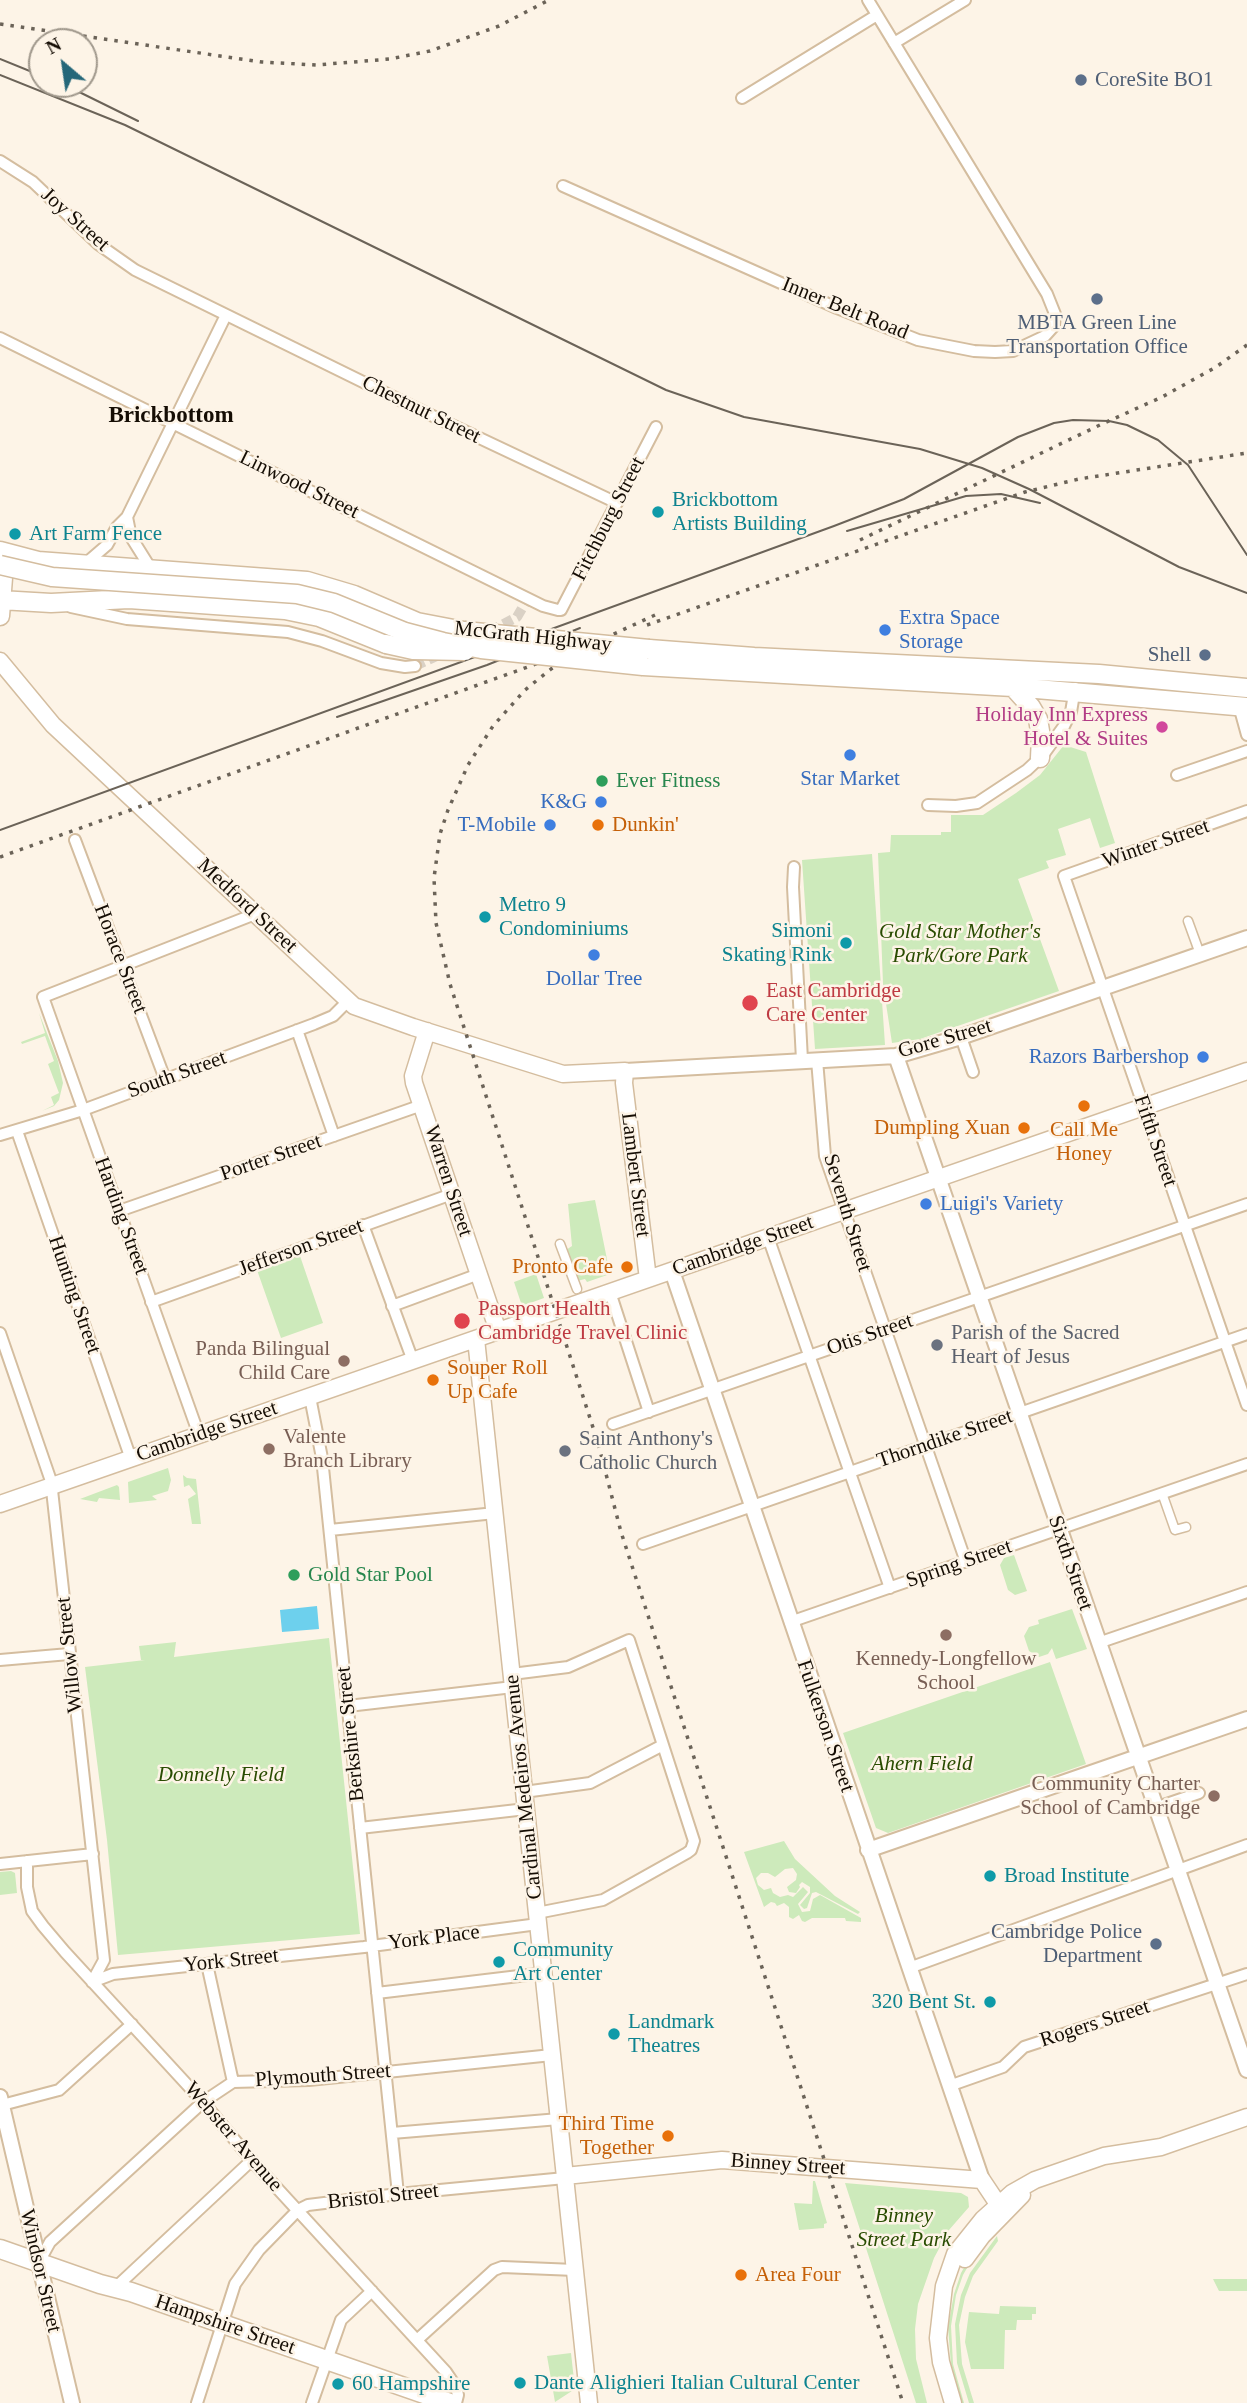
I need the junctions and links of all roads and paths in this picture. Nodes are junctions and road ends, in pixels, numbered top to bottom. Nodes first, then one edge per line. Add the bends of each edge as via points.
1 (868, 0) edge
2 (965, 0) edge
3 (877, 15) junction
4 (894, 43) junction
5 (742, 98) dead end
6 (0, 161) edge
7 (563, 186) dead end
8 (226, 315) junction
9 (0, 338) edge
10 (173, 424) junction
11 (656, 428) dead end
12 (617, 503) junction
13 (127, 517) junction
14 (0, 552) edge
15 (85, 564) junction
16 (0, 565) edge
17 (151, 569) junction
18 (51, 603) junction
19 (0, 605) edge
20 (561, 611) joint
21 (507, 652) junction
22 (646, 657) junction
23 (0, 661) edge
24 (415, 666) tunnel mouth
25 (1076, 673) junction
26 (1013, 687) junction
27 (1247, 688) edge
28 (1074, 692) junction
29 (1243, 707) edge
30 (1247, 735) edge
31 (1247, 751) edge
32 (1040, 758) junction
33 (1178, 775) dead end
34 (929, 805) dead end
35 (1247, 811) edge
36 (75, 840) dead end
37 (794, 867) dead end
38 (1064, 876) joint
39 (255, 914) junction
40 (1188, 921) dead end
41 (1247, 938) edge
42 (1200, 954) junction
43 (122, 965) junction
44 (1102, 988) junction
45 (348, 1001) junction
46 (298, 1030) junction
47 (427, 1031) junction
48 (961, 1037) junction
49 (896, 1056) junction
50 (809, 1060) junction
51 (546, 1069) joint
52 (625, 1071) junction
53 (1247, 1071) edge
54 (973, 1072) dead end
55 (165, 1079) junction
56 (422, 1105) junction
57 (1143, 1107) junction
58 (83, 1110) junction
59 (17, 1131) junction
60 (0, 1135) edge
61 (334, 1136) junction
62 (937, 1179) junction
63 (452, 1194) junction
64 (1247, 1204) edge
65 (119, 1211) junction
66 (843, 1211) junction
67 (363, 1225) junction
68 (1184, 1226) junction
69 (768, 1237) junction
70 (560, 1244) dead end
71 (672, 1271) junction
72 (479, 1275) junction
73 (648, 1279) junction
74 (577, 1289) dead end
75 (610, 1292) junction
76 (978, 1298) junction
77 (151, 1302) junction
78 (392, 1306) junction
79 (885, 1330) junction
80 (498, 1331) junction
81 (0, 1333) edge
82 (1247, 1334) edge
83 (476, 1339) junction
84 (1225, 1342) junction
85 (810, 1356) junction
86 (413, 1361) junction
87 (713, 1389) junction
88 (310, 1397) junction
89 (1247, 1405) edge
90 (649, 1412) junction
91 (1018, 1413) junction
92 (612, 1424) dead end
93 (199, 1435) junction
94 (925, 1446) junction
95 (131, 1459) junction
96 (1247, 1464) edge
97 (850, 1473) junction
98 (52, 1486) junction
99 (1162, 1493) junction
100 (0, 1504) edge
101 (752, 1505) junction
102 (495, 1513) junction
103 (1186, 1527) dead end
104 (1059, 1529) junction
105 (330, 1530) junction
106 (643, 1544) dead end
107 (966, 1562) junction
108 (890, 1588) junction
109 (1247, 1592) edge
110 (790, 1622) junction
111 (1098, 1643) junction
112 (69, 1654) junction
113 (0, 1660) edge
114 (513, 1681) junction
115 (348, 1706) junction
116 (1247, 1719) edge
117 (663, 1745) junction
118 (1137, 1757) junction
119 (524, 1792) junction
120 (1199, 1793) dead end
121 (1155, 1808) junction
122 (526, 1810) junction
123 (360, 1828) junction
124 (1247, 1845) edge
125 (868, 1850) junction
126 (93, 1854) junction
127 (27, 1861) junction
128 (0, 1864) edge
129 (1177, 1870) junction
130 (538, 1918) junction
131 (372, 1945) junction
132 (208, 1964) junction
133 (909, 1968) junction
134 (544, 1973) junction
135 (1247, 1974) edge
136 (92, 1982) junction
137 (1217, 1984) junction
138 (377, 1993) junction
139 (132, 2024) junction
140 (552, 2055) junction
141 (1247, 2070) edge
142 (386, 2072) junction
143 (233, 2082) junction
144 (949, 2086) junction
145 (1, 2101) edge
146 (203, 2102) junction
147 (1247, 2117) edge
148 (559, 2119) junction
149 (392, 2133) junction
150 (252, 2160) junction
151 (565, 2177) junction
152 (982, 2180) junction
153 (1035, 2180) junction
154 (398, 2193) junction
155 (998, 2204) junction
156 (298, 2210) junction
157 (0, 2249) edge
158 (38, 2262) junction
159 (575, 2270) junction
160 (115, 2288) junction
161 (372, 2291) junction
162 (943, 2299) junction
163 (221, 2324) junction
164 (417, 2340) junction
165 (326, 2360) junction
166 (72, 2403) edge
167 (197, 2403) edge
168 (312, 2403) edge
169 (450, 2403) edge
170 (456, 2403) edge
171 (589, 2403) edge
172 (953, 2403) edge

1 - 3 street, Inner Belt Road
2 - 4 street
3 - 4 street, Inner Belt Road
3 - 5 street
4 - 7 street, Inner Belt Road via 1047,294 1055,314 1054,326 1028,346 985,352 906,336
6 - 8 street, Joy Street via 33,182 111,254
8 - 10 street
8 - 12 street, Chestnut Street
9 - 10 street, Linwood Street
10 - 13 street
10 - 20 street, Linwood Street
11 - 12 street, Fitchburg Street
12 - 20 street, Fitchburg Street
13 - 15 street via 107,545
13 - 17 street via 133,541
14 - 15 main road, McGrath Highway
14 - 19 main road via 4,565
15 - 17 main road, McGrath Highway
16 - 21 main road, McGrath Highway, bridge via 52,577 297,594 334,603 423,638
17 - 22 main road, McGrath Highway, bridge via 307,581 417,622
18 - 19 main road, McGrath Highway
18 - 21 main road, McGrath Highway, bridge via 129,599 285,610 413,650
18 - 24 street via 127,620 288,632 381,663
21 - 22 main road, McGrath Highway, bridge
22 - 25 main road, McGrath Highway via 735,656
22 - 26 main road, McGrath Highway
23 - 39 main road, Medford Street via 52,725
25 - 27 main road, McGrath Highway
25 - 28 street
26 - 28 main road, McGrath Highway
26 - 32 main road via 1038,719
28 - 29 main road, McGrath Highway
28 - 32 street via 1068,720
29 - 30 street
31 - 33 street
32 - 34 street via 977,803
35 - 38 street, Winter Street
36 - 43 street, Horace Street
37 - 50 street, Seventh Street
38 - 44 street, Fifth Street
39 - 43 street
39 - 45 main road, Medford Street
40 - 42 street
41 - 42 street, Gore Street
42 - 44 street, Gore Street
43 - 55 street, Horace Street
43 - 58 street, Harding Street via 43,997
44 - 48 street, Gore Street
44 - 57 street, Fifth Street
45 - 46 street, South Street via 333,1016
45 - 47 main road, Medford Street
46 - 55 street, South Street
46 - 61 street
47 - 51 main road, Medford Street
47 - 56 main road, Warren Street via 413,1076
48 - 49 street, Gore Street
48 - 54 street
49 - 50 street, Gore Street
49 - 62 street, Sixth Street
50 - 52 street, Gore Street
50 - 66 street, Seventh Street via 825,1156
51 - 52 main road, Gore Street via 563,1074
52 - 73 main road, Lambert Street
53 - 57 main road, Cambridge Street
55 - 58 street, South Street
56 - 61 street, Porter Street
56 - 63 main road, Warren Street
57 - 62 main road, Cambridge Street
57 - 68 street, Fifth Street
58 - 59 street, South Street
58 - 65 street, Harding Street
59 - 60 street, South Street
59 - 95 street, Hunting Street
61 - 65 street, Porter Street
62 - 66 main road, Cambridge Street
62 - 76 street, Sixth Street
63 - 67 street, Jefferson Street
63 - 72 main road, Warren Street
64 - 68 street, Otis Street
65 - 77 street, Harding Street
66 - 69 main road, Cambridge Street
66 - 79 street, Seventh Street
67 - 77 street, Jefferson Street
67 - 78 street
68 - 76 street, Otis Street
68 - 84 street, Fifth Street
69 - 71 main road, Cambridge Street
69 - 85 street
70 - 74 street
71 - 73 main road, Cambridge Street
71 - 87 street, Fulkerson Street
72 - 78 street
72 - 80 main road, Warren Street
73 - 75 main road, Cambridge Street
75 - 80 main road, Cambridge Street
75 - 90 street
76 - 79 street, Otis Street
76 - 91 street, Sixth Street
77 - 93 street, Harding Street
78 - 86 street
79 - 85 street, Otis Street
79 - 94 street, Seventh Street
80 - 83 main road, Cambridge Street
81 - 98 street, Willow Street
82 - 84 street, Thorndike Street
83 - 86 main road, Cambridge Street
83 - 102 main road, Cardinal Medeiros Avenue
84 - 89 street, Fifth Street
84 - 91 street, Thorndike Street
85 - 87 street, Otis Street
85 - 97 street
86 - 88 main road, Cambridge Street
87 - 90 street, Otis Street
87 - 101 street, Fulkerson Street
88 - 93 main road, Cambridge Street
88 - 105 street, Berkshire Street
90 - 92 street, Otis Street
91 - 94 street, Thorndike Street
91 - 104 street, Sixth Street
93 - 95 main road, Cambridge Street
94 - 97 street, Thorndike Street
94 - 107 street, Seventh Street
95 - 98 main road, Cambridge Street
96 - 99 street, Spring Street
97 - 101 street, Thorndike Street
97 - 108 street
98 - 100 main road, Cambridge Street
98 - 112 street, Willow Street
99 - 103 street via 1175,1530
99 - 104 street, Spring Street
101 - 106 street, Thorndike Street
101 - 110 street, Fulkerson Street
102 - 105 street
102 - 114 main road, Cardinal Medeiros Avenue
104 - 107 street, Spring Street
104 - 111 street, Sixth Street
105 - 115 street, Berkshire Street
107 - 108 street, Spring Street
108 - 110 street, Spring Street
109 - 111 street
110 - 125 street, Fulkerson Street
111 - 118 street, Sixth Street
112 - 113 street
112 - 126 street, Willow Street
114 - 115 street
114 - 117 street via 568,1667 629,1640
114 - 119 main road, Cardinal Medeiros Avenue
115 - 123 street, Berkshire Street
116 - 118 street
117 - 119 street via 590,1783
117 - 130 street, York Place via 693,1833 691,1850 603,1900
118 - 121 street, Sixth Street
118 - 125 street
119 - 122 main road, Cardinal Medeiros Avenue
120 - 121 street
121 - 129 street, Sixth Street
122 - 123 street
122 - 130 main road, Cardinal Medeiros Avenue
123 - 131 street, Berkshire Street
124 - 129 street
125 - 133 street, Fulkerson Street
126 - 127 street
126 - 136 street, Willow Street via 104,1960
127 - 128 street
127 - 136 street, Webster Avenue via 32,1911
129 - 133 street
129 - 137 street, Sixth Street
130 - 131 street, York Place
130 - 134 main road, Cardinal Medeiros Avenue
131 - 132 street, York Street
131 - 138 street, Berkshire Street
132 - 136 street, York Street via 113,1973
132 - 143 street
133 - 144 street, Fulkerson Street
134 - 138 street
134 - 140 main road, Cardinal Medeiros Avenue
135 - 137 street, Rogers Street
136 - 139 street, Webster Avenue
137 - 141 street, Sixth Street
137 - 144 street, Rogers Street via 1024,2047 1003,2067
138 - 142 street, Berkshire Street
139 - 145 street via 59,2090
139 - 146 street, Webster Avenue
140 - 142 street, Plymouth Street
140 - 148 main road, Cardinal Medeiros Avenue
142 - 143 street, Plymouth Street
142 - 149 street, Berkshire Street
143 - 146 street, Plymouth Street
144 - 152 street, Fulkerson Street
145 - 158 street, Windsor Street
146 - 150 street, Webster Avenue
146 - 158 street, Plymouth Street via 50,2242
147 - 153 main road via 1161,2147 1095,2158
148 - 149 street
148 - 151 main road, Cardinal Medeiros Avenue
149 - 154 street, Berkshire Street
150 - 156 street, Webster Avenue
150 - 160 street
151 - 152 main road, Binney Street via 722,2160
151 - 154 street, Bristol Street
151 - 159 main road, Cardinal Medeiros Avenue
152 - 155 main road
153 - 155 main road
153 - 162 main road via 972,2248
154 - 156 street, Bristol Street
155 - 162 main road via 955,2254
156 - 161 street, Webster Avenue
156 - 163 street, Bristol Street via 259,2250 235,2284
157 - 158 main road, Hampshire Street
158 - 160 main road, Hampshire Street
158 - 166 street, Windsor Street
159 - 164 street via 494,2270
159 - 171 main road, Cardinal Medeiros Avenue
160 - 163 main road, Hampshire Street
161 - 164 street, Webster Avenue
161 - 165 street via 341,2320
162 - 172 main road via 938,2338
163 - 165 main road, Hampshire Street
163 - 167 street, Bristol Street
164 - 170 street, Webster Avenue via 456,2387
165 - 168 street
165 - 169 main road, Hampshire Street

